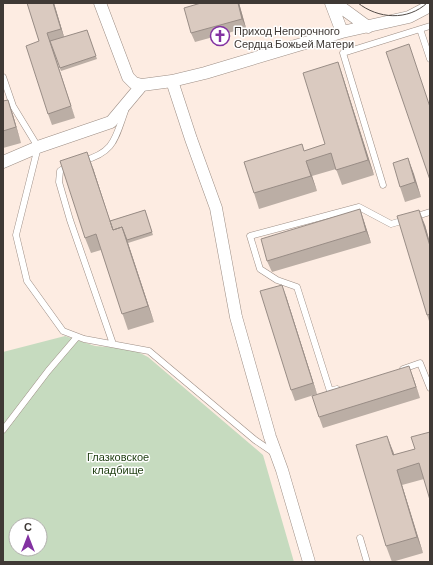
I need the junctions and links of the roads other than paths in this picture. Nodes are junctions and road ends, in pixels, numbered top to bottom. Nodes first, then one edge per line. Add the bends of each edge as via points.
1 (100, 3) edge
2 (331, 3) edge
3 (335, 3) edge
4 (430, 6) edge
5 (430, 26) edge
6 (368, 27) junction
7 (420, 29) junction
8 (342, 32) junction
9 (430, 59) edge
10 (3, 77) edge
11 (172, 81) junction
12 (142, 85) junction
13 (127, 105) junction
14 (38, 147) junction
15 (3, 162) edge
16 (383, 185) dead end
17 (430, 212) edge
18 (77, 337) junction
19 (113, 344) junction
20 (398, 370) edge
21 (345, 387) edge
22 (430, 388) edge
23 (3, 430) edge
24 (276, 455) junction
25 (360, 538) dead end
26 (309, 562) edge
27 (367, 562) edge

1 - 12 street via 128,77 134,83
2 - 8 street
3 - 6 street
4 - 6 street via 408,17
5 - 7 lane
6 - 8 street
7 - 9 lane
7 - 16 lane via 343,53
8 - 11 street
10 - 14 lane via 11,106
11 - 12 street
11 - 24 street via 216,208 236,317
12 - 13 street
13 - 14 street via 111,122
13 - 19 lane via 116,138 106,151 98,157 66,165 59,175 70,220
14 - 15 street
14 - 18 lane via 16,235 27,281 63,331
17 - 21 lane via 391,224 359,206 250,236 260,269 277,280 297,287 330,391
18 - 19 lane
18 - 23 lane via 48,370
19 - 24 lane via 149,351
20 - 22 lane via 420,363
24 - 26 street
25 - 27 lane

